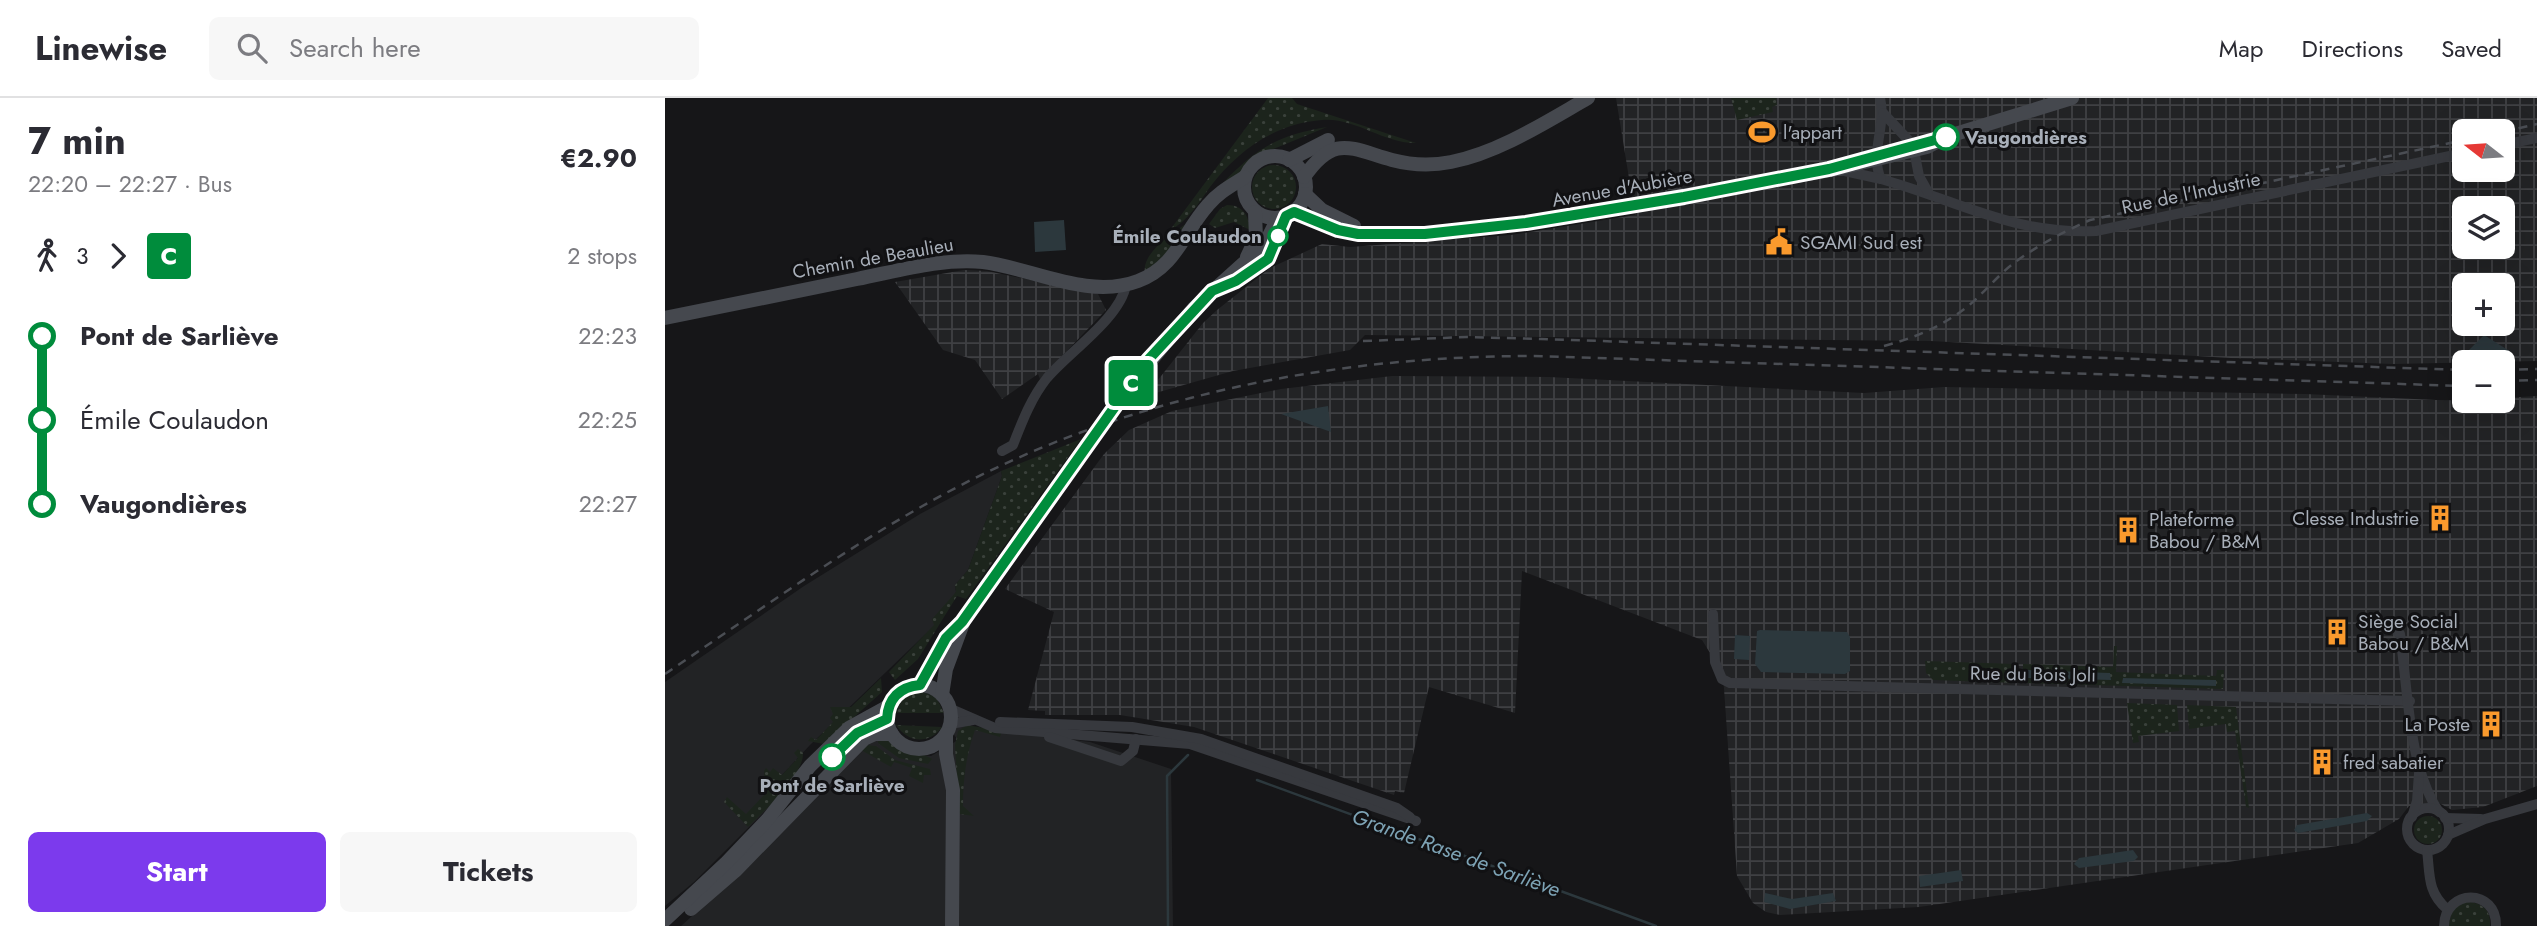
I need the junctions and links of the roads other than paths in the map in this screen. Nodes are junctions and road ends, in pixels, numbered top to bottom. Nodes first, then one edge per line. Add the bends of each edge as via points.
1 (1588, 98) edge
2 (1880, 98) edge
3 (2072, 98) edge
4 (1884, 113) junction
5 (2537, 138) edge
6 (2515, 143) edge
7 (1913, 148) junction
8 (2452, 156) edge
9 (1876, 157) junction
10 (1289, 160) junction
11 (1434, 163) junction
12 (1833, 169) junction
13 (1245, 177) junction
14 (1304, 177) junction
15 (1881, 179) junction
16 (1928, 192) junction
17 (1305, 194) junction
18 (1215, 197) junction
19 (1246, 199) junction
20 (1255, 212) junction
21 (1294, 212) junction
22 (1278, 218) junction
23 (1379, 234) junction
24 (1243, 264) junction
25 (1126, 285) junction
26 (665, 318) edge
27 (1002, 451) dead end
28 (1713, 614) dead end
29 (962, 622) junction
30 (2391, 626) dead end
31 (920, 685) junction
32 (946, 701) junction
33 (2410, 701) junction
34 (889, 706) junction
35 (979, 721) junction
36 (948, 729) junction
37 (892, 734) junction
38 (1042, 734) junction
39 (1140, 739) junction
40 (923, 748) junction
41 (2419, 769) junction
42 (2537, 804) edge
43 (2442, 815) junction
44 (2412, 817) junction
45 (2485, 819) junction
46 (2448, 835) junction
47 (2427, 850) junction
48 (2447, 909) junction
49 (665, 920) edge
50 (671, 926) edge
51 (950, 926) edge
52 (2444, 926) edge
53 (2496, 926) edge

1 - 11 main road via 1486,150
2 - 4 street
3 - 7 main road, Avenue d'Aubière
4 - 7 street
4 - 9 street
5 - 6 street
7 - 9 main road, Avenue d'Aubière
7 - 16 street
8 - 16 street, Rue de l'Industrie via 2096,230 2022,226 1980,215
9 - 12 main road, Avenue d'Aubière
9 - 15 street
10 - 11 main road via 1328,140 1347,137
10 - 13 main road via 1259,160
10 - 14 main road
11 - 14 main road via 1408,163 1343,146 1319,157
12 - 15 street, Rue de l'Industrie
12 - 23 main road, Avenue d'Aubière via 1526,223
13 - 18 main road, Chemin de Beaulieu
13 - 19 main road
14 - 17 main road
15 - 16 street, Rue de l'Industrie
17 - 21 main road
17 - 23 main road, Avenue d'Aubière via 1314,205 1342,221
18 - 19 main road
18 - 25 main road, Chemin de Beaulieu via 1165,266
19 - 20 main road
20 - 22 main road
20 - 24 main road via 1256,238
21 - 22 main road
21 - 23 main road, Avenue d'Aubière via 1338,230
22 - 24 main road via 1265,244
24 - 29 main road, bridge via 1183,319 1114,406
25 - 26 main road, Chemin de Beaulieu via 1092,286 963,261
25 - 27 street via 1120,303 1045,380 1013,445
28 - 33 street, Rue du Bois Joli via 1715,662 1722,679 1730,683
29 - 31 main road via 946,638
29 - 32 main road via 946,669
30 - 33 street via 2400,634
31 - 32 main road
31 - 34 main road via 900,691
32 - 35 street
32 - 36 main road
33 - 41 street
34 - 37 main road
34 - 49 main road via 849,727 735,853
35 - 36 street
35 - 38 street via 995,728
35 - 39 street via 1132,727 1201,738 1397,808 1416,821 1215,751
36 - 40 main road
36 - 51 main road via 946,754 953,790
37 - 40 main road via 906,746
37 - 50 main road via 864,739 735,871
38 - 39 street
38 - 39 street via 1121,761
40 - 51 main road via 945,770 950,791
41 - 43 street via 2430,799
41 - 44 street
42 - 45 street
43 - 44 street via 2421,810
43 - 45 street
43 - 46 street
44 - 47 street via 2409,837
45 - 46 street
46 - 47 street via 2440,846
47 - 48 street via 2429,883
48 - 52 street
48 - 53 street via 2460,898 2476,897 2491,906

